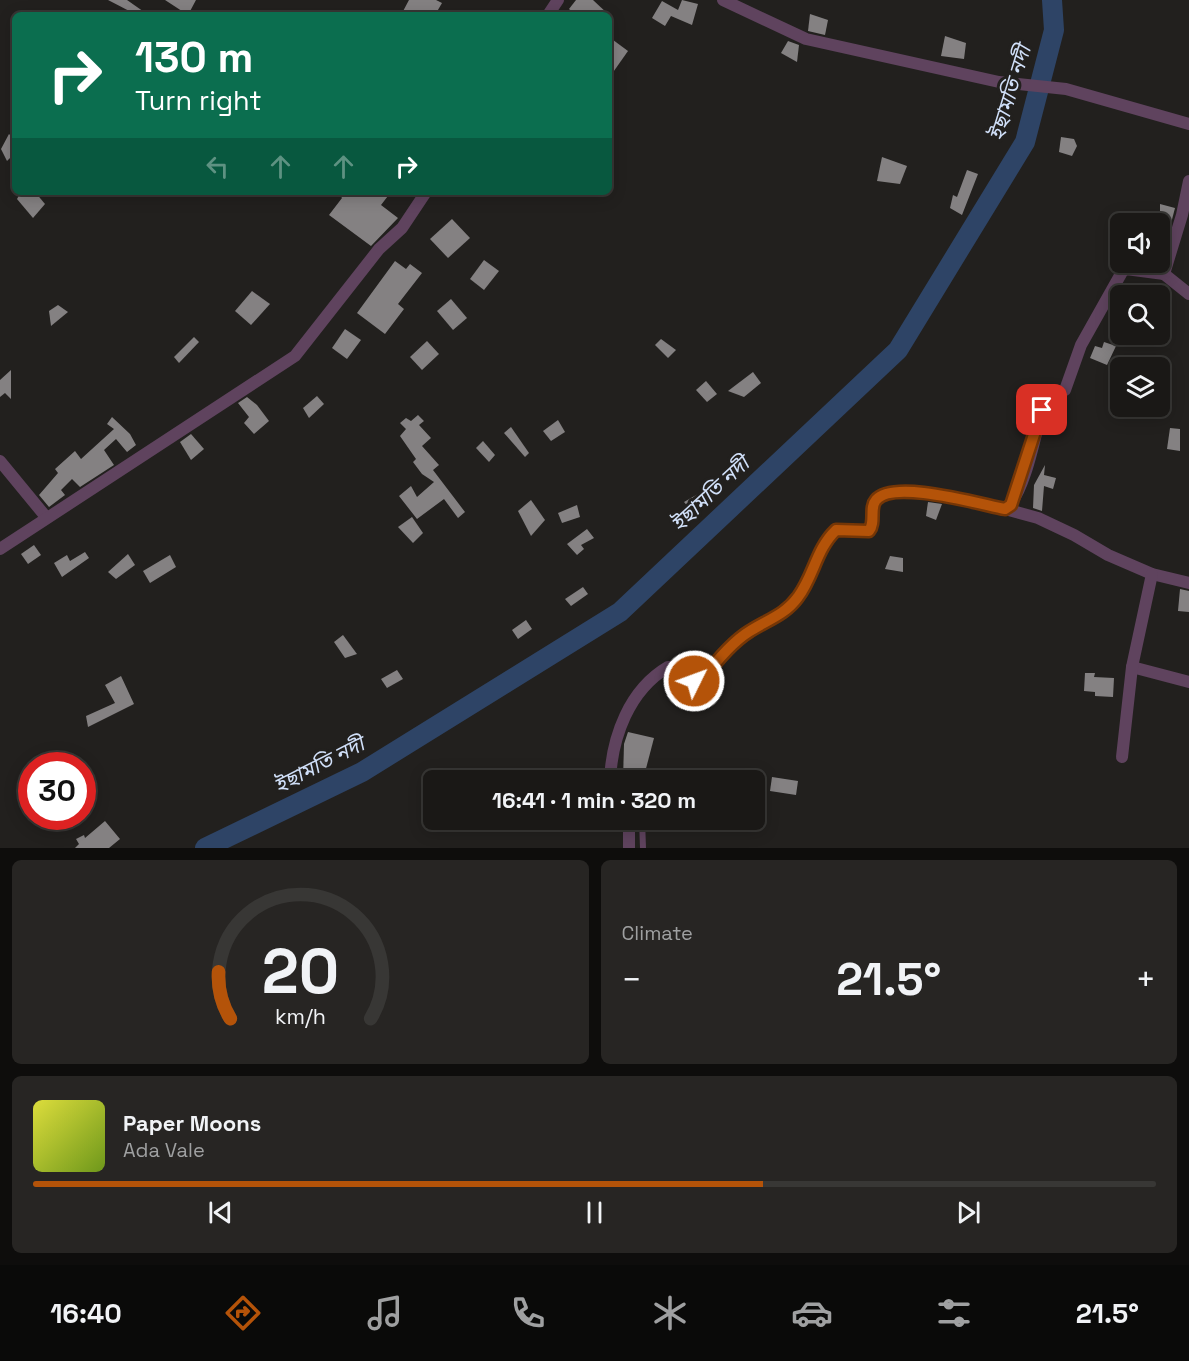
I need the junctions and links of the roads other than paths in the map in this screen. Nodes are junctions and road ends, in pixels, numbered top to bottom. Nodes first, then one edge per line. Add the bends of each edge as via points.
1 (723, 0) edge
2 (1189, 124) edge
3 (1189, 181) edge
4 (424, 195) edge
5 (1164, 274) junction
6 (1189, 294) edge
7 (0, 461) edge
8 (1005, 509) junction
9 (46, 517) junction
10 (0, 549) edge
11 (1152, 574) junction
12 (1189, 583) edge
13 (1132, 667) junction
14 (1189, 682) edge
15 (1122, 757) dead end
16 (611, 770) edge
17 (629, 830) edge
18 (642, 830) edge
19 (629, 848) edge
20 (643, 848) edge

1 - 2 street via 806,39 999,82 1066,89
3 - 5 street
4 - 9 street via 402,228 380,249 295,356
5 - 6 street
5 - 8 street via 1126,269 1122,272 1081,345 1065,390 1048,399 1042,410 1019,488
7 - 9 street
8 - 11 street via 1038,518
8 - 16 street via 921,492 888,492 877,498 869,531 836,530 824,541 798,598 777,618 748,632 702,680 694,681 668,667 636,694 612,749
9 - 10 street
11 - 12 street
11 - 13 street
13 - 14 street
13 - 15 street
17 - 19 street
18 - 20 lane

